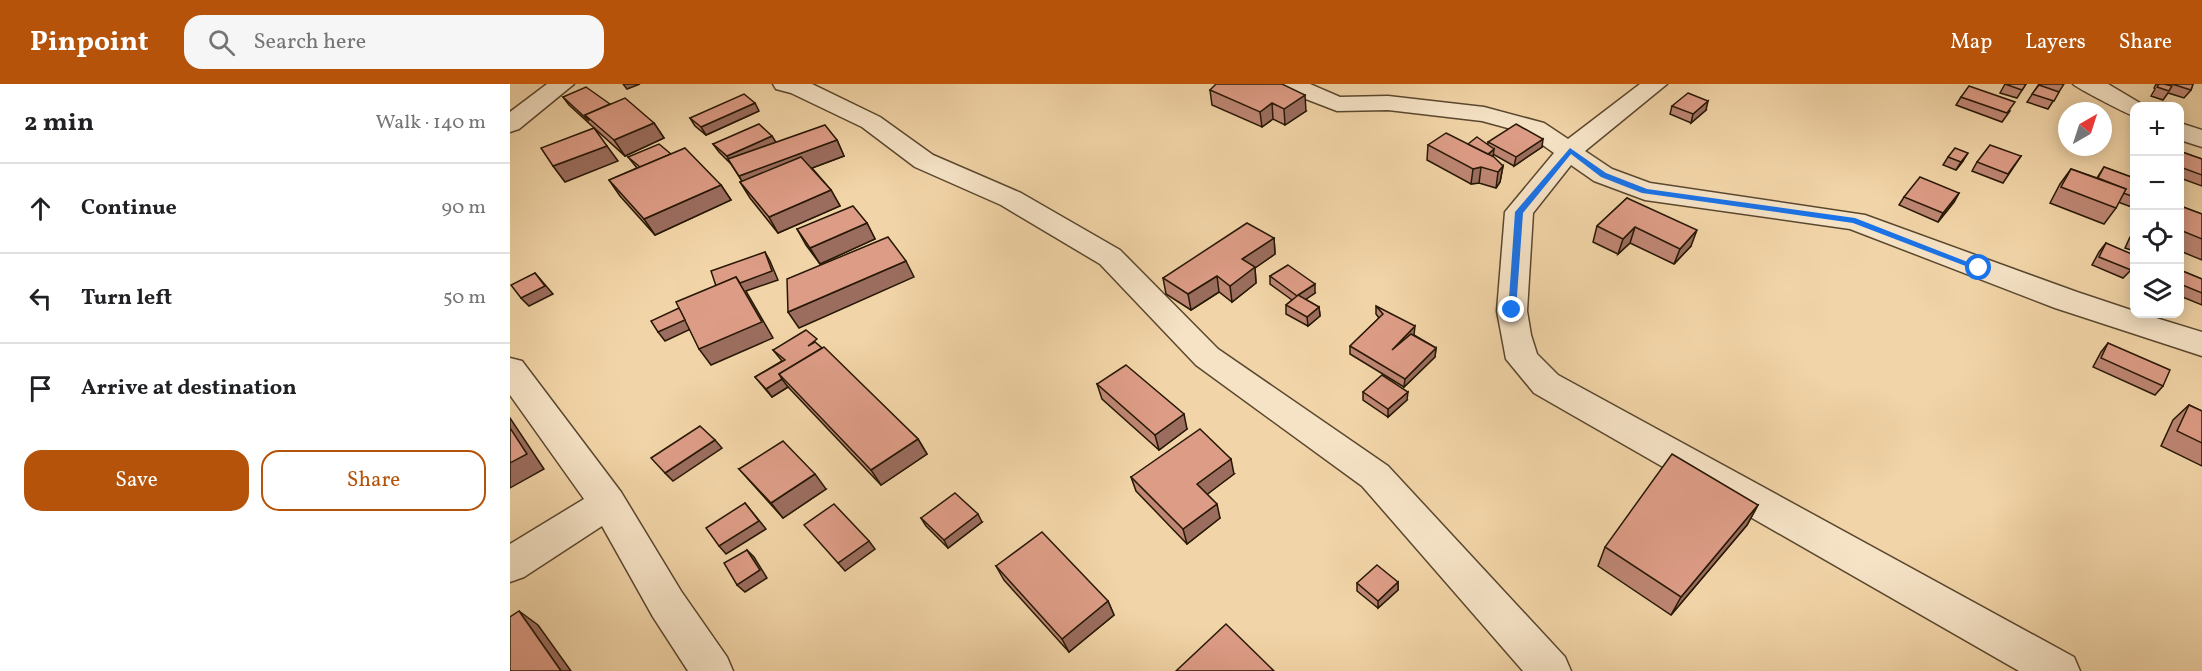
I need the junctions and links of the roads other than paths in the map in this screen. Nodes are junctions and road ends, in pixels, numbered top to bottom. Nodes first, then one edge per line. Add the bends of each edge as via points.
1 (562, 84) edge
2 (785, 84) edge
3 (1290, 84) edge
4 (1655, 84) edge
5 (2085, 84) edge
6 (2130, 107) edge
7 (510, 124) edge
8 (2184, 132) edge
9 (2202, 139) edge
10 (1570, 150) junction
11 (2202, 344) edge
12 (510, 370) edge
13 (608, 502) junction
14 (510, 565) edge
15 (712, 671) edge
16 (1550, 671) edge
17 (2059, 671) edge

1 - 7 street
2 - 16 street via 871,122 924,161 1011,200 1110,257 1207,357 1375,476
3 - 10 street via 1337,104 1388,102 1484,114 1535,128
4 - 10 street
5 - 6 street via 2108,92
8 - 9 street
10 - 11 street via 1604,175 1645,191 1855,220 2055,296
10 - 17 street via 1519,212 1512,310 1522,359 1546,384 1583,406
12 - 13 street
13 - 14 street
13 - 15 street via 667,604

